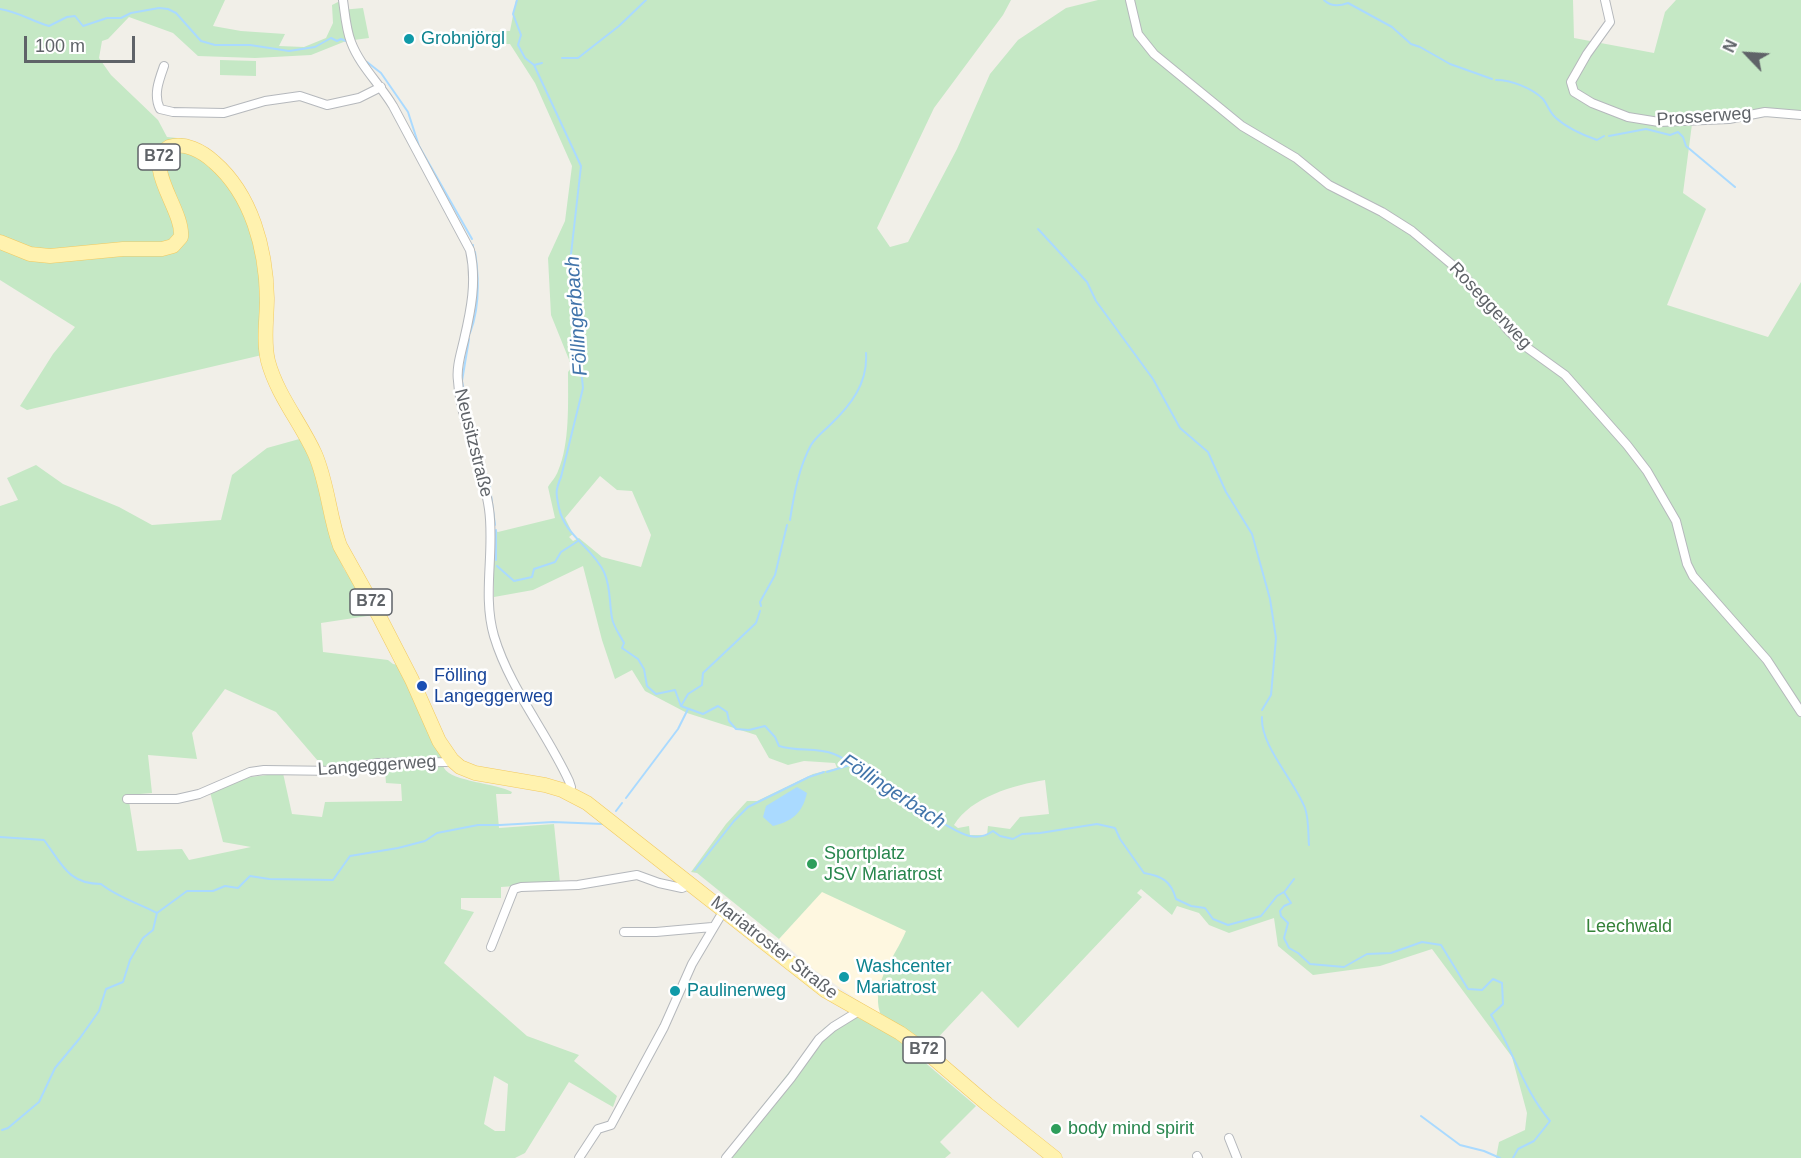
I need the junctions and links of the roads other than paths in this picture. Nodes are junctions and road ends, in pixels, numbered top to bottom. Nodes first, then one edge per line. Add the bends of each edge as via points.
1 (343, 0) edge
2 (1130, 0) edge
3 (1605, 0) edge
4 (164, 66) dead end
5 (381, 87) junction
6 (1801, 115) edge
7 (0, 242) edge
8 (1801, 712) edge
9 (452, 760) junction
10 (568, 793) junction
11 (127, 799) dead end
12 (691, 884) junction
13 (724, 910) junction
14 (712, 927) junction
15 (624, 932) dead end
16 (491, 947) dead end
17 (858, 1011) junction
18 (1229, 1138) dead end
19 (579, 1158) edge
20 (726, 1158) edge
21 (1055, 1158) edge
22 (1237, 1158) edge

1 - 5 street, Neusitzstraße via 353,48
2 - 8 street, Roseggerweg via 1138,34 1154,54 1242,126 1296,158 1329,184 1412,231 1462,273 1522,344 1565,375 1647,471 1677,521 1693,576 1767,660
3 - 6 street, Prosserweg via 1610,22 1571,82 1574,92 1583,98 1628,117 1659,122 1729,119 1765,112
4 - 5 street via 156,101 160,109 173,111 224,113 300,96 327,105 359,98
5 - 10 street, Neusitzstraße via 470,250 472,298 457,379 486,487 492,549 488,602 491,622 514,686 569,781
7 - 9 main road, B72 via 20,251 50,256 173,246 182,232 159,168 161,153 172,146 185,146 200,151 221,168 256,224 267,294 268,361 276,382 315,454 340,546
9 - 10 main road, Mariatroster Straße / B72 via 475,773
9 - 11 street, Langeggerweg via 378,763 339,771 264,770 177,800
10 - 12 main road, Mariatroster Straße / B72 via 603,815
12 - 13 main road, Mariatroster Straße / B72
12 - 16 street via 682,888 637,875 578,885 514,889
13 - 14 street
13 - 17 main road, Mariatroster Straße / B72 via 826,991
14 - 15 street
14 - 19 street via 611,1125 598,1130
17 - 20 street, Mariatroster Straße via 819,1040
17 - 21 main road, Mariatroster Straße / B72 via 925,1051
18 - 22 street

